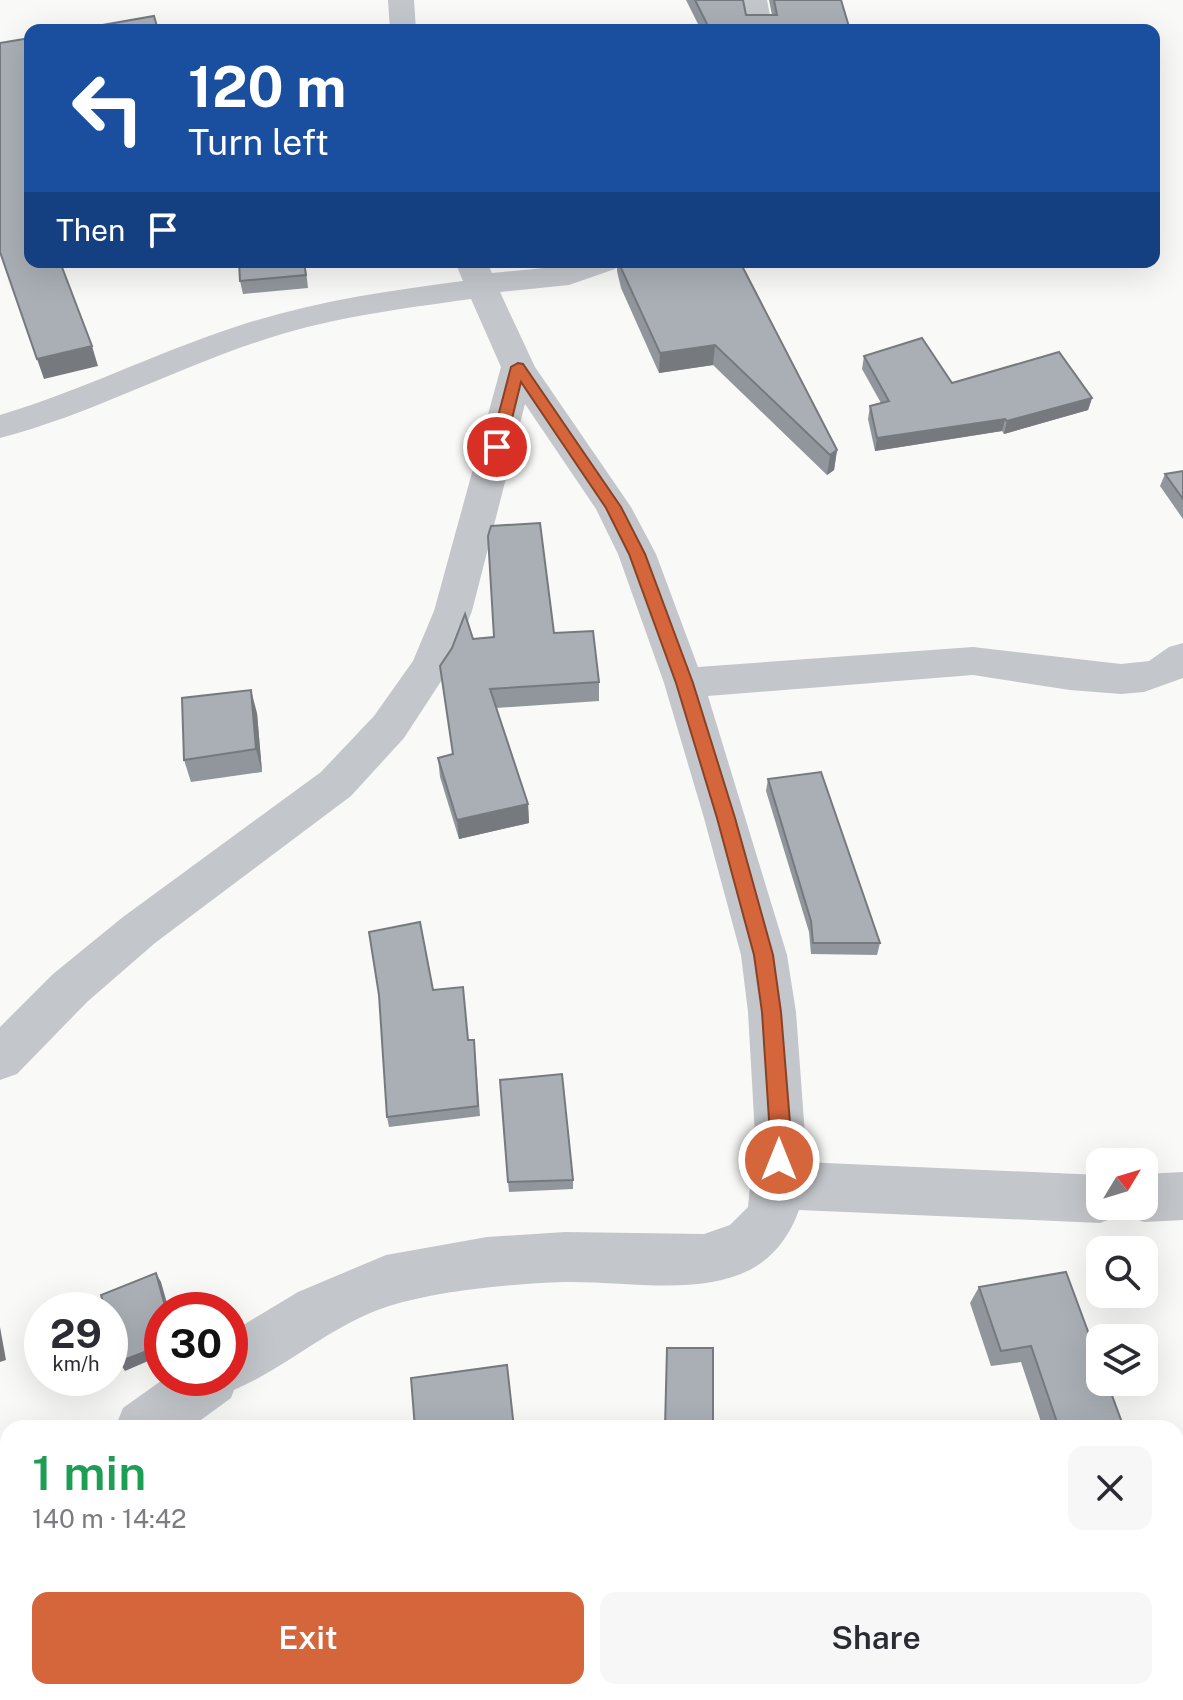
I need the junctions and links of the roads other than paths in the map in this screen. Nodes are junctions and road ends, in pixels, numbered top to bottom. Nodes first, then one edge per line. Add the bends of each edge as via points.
1 (401, 0) edge
2 (754, 0) edge
3 (403, 24) edge
4 (759, 24) edge
5 (588, 268) edge
6 (477, 278) edge
7 (518, 367) junction
8 (0, 427) edge
9 (1183, 657) edge
10 (684, 683) junction
11 (0, 1059) edge
12 (777, 1185) junction
13 (1183, 1196) edge
14 (1158, 1197) edge
15 (1086, 1198) edge
16 (248, 1353) edge
17 (187, 1396) edge
18 (154, 1420) edge

1 - 3 street
2 - 4 street
5 - 6 street via 569,275
6 - 7 street
6 - 8 street via 279,323
7 - 10 street via 613,507 637,554
7 - 11 street via 453,611 431,666 389,727 336,784 139,930 70,988
9 - 10 street via 1164,671 1109,680 973,661
10 - 12 street via 764,955 780,1135
12 - 15 street
12 - 16 street via 764,1228 727,1254 704,1259 487,1262 386,1281 317,1311
13 - 14 street
17 - 18 street

